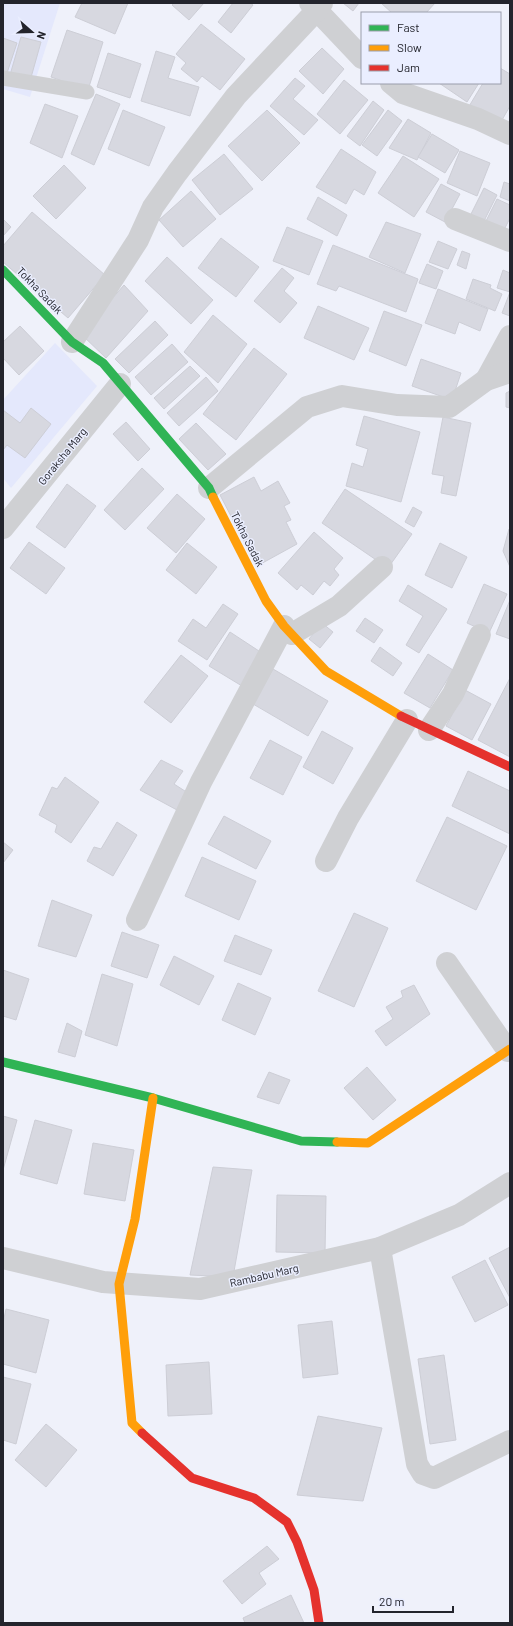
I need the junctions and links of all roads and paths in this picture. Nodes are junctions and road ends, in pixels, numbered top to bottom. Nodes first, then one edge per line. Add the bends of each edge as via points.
1 (316, 6) edge
2 (361, 57) edge
3 (3, 78) edge
4 (392, 84) edge
5 (87, 92) dead end
6 (510, 134) edge
7 (455, 219) dead end
8 (510, 241) edge
9 (3, 270) edge
10 (510, 336) edge
11 (72, 342) junction
12 (510, 372) edge
13 (486, 380) junction
14 (120, 384) junction
15 (208, 488) junction
16 (3, 528) edge
17 (382, 568) dead end
18 (288, 630) junction
19 (480, 635) dead end
20 (407, 720) junction
21 (429, 730) junction
22 (510, 767) edge
23 (326, 861) dead end
24 (137, 920) dead end
25 (447, 962) dead end
26 (509, 1050) edge
27 (3, 1062) edge
28 (153, 1098) junction
29 (510, 1183) edge
30 (380, 1248) junction
31 (3, 1258) edge
32 (119, 1284) junction
33 (510, 1441) edge
34 (319, 1623) edge

1 - 2 street
1 - 11 street via 236,96 153,207 138,240
3 - 5 lane
4 - 6 street via 402,93 478,119
7 - 8 street
9 - 11 street, Tokha Sadak
10 - 13 street
11 - 14 street, Tokha Sadak via 103,363
12 - 13 street
13 - 15 street via 449,407 397,405 342,396 306,407
14 - 15 street, Tokha Sadak
14 - 16 street, Goraksha Marg
15 - 18 street, Tokha Sadak via 266,601
17 - 18 street via 339,606
18 - 20 street, Tokha Sadak via 326,671
18 - 24 street via 201,782
19 - 21 street via 453,694
20 - 21 street, Tokha Sadak
20 - 23 street via 348,818
21 - 22 street, Tokha Sadak
25 - 26 street
26 - 28 street via 368,1143 301,1141
27 - 28 street
28 - 32 street via 135,1219
29 - 30 street, Rambabu Marg via 459,1215
30 - 32 street, Rambabu Marg via 200,1289
30 - 33 street via 417,1464 423,1474 434,1478
31 - 32 street, Rambabu Marg
32 - 34 street via 132,1423 192,1478 254,1498 287,1522 314,1590

